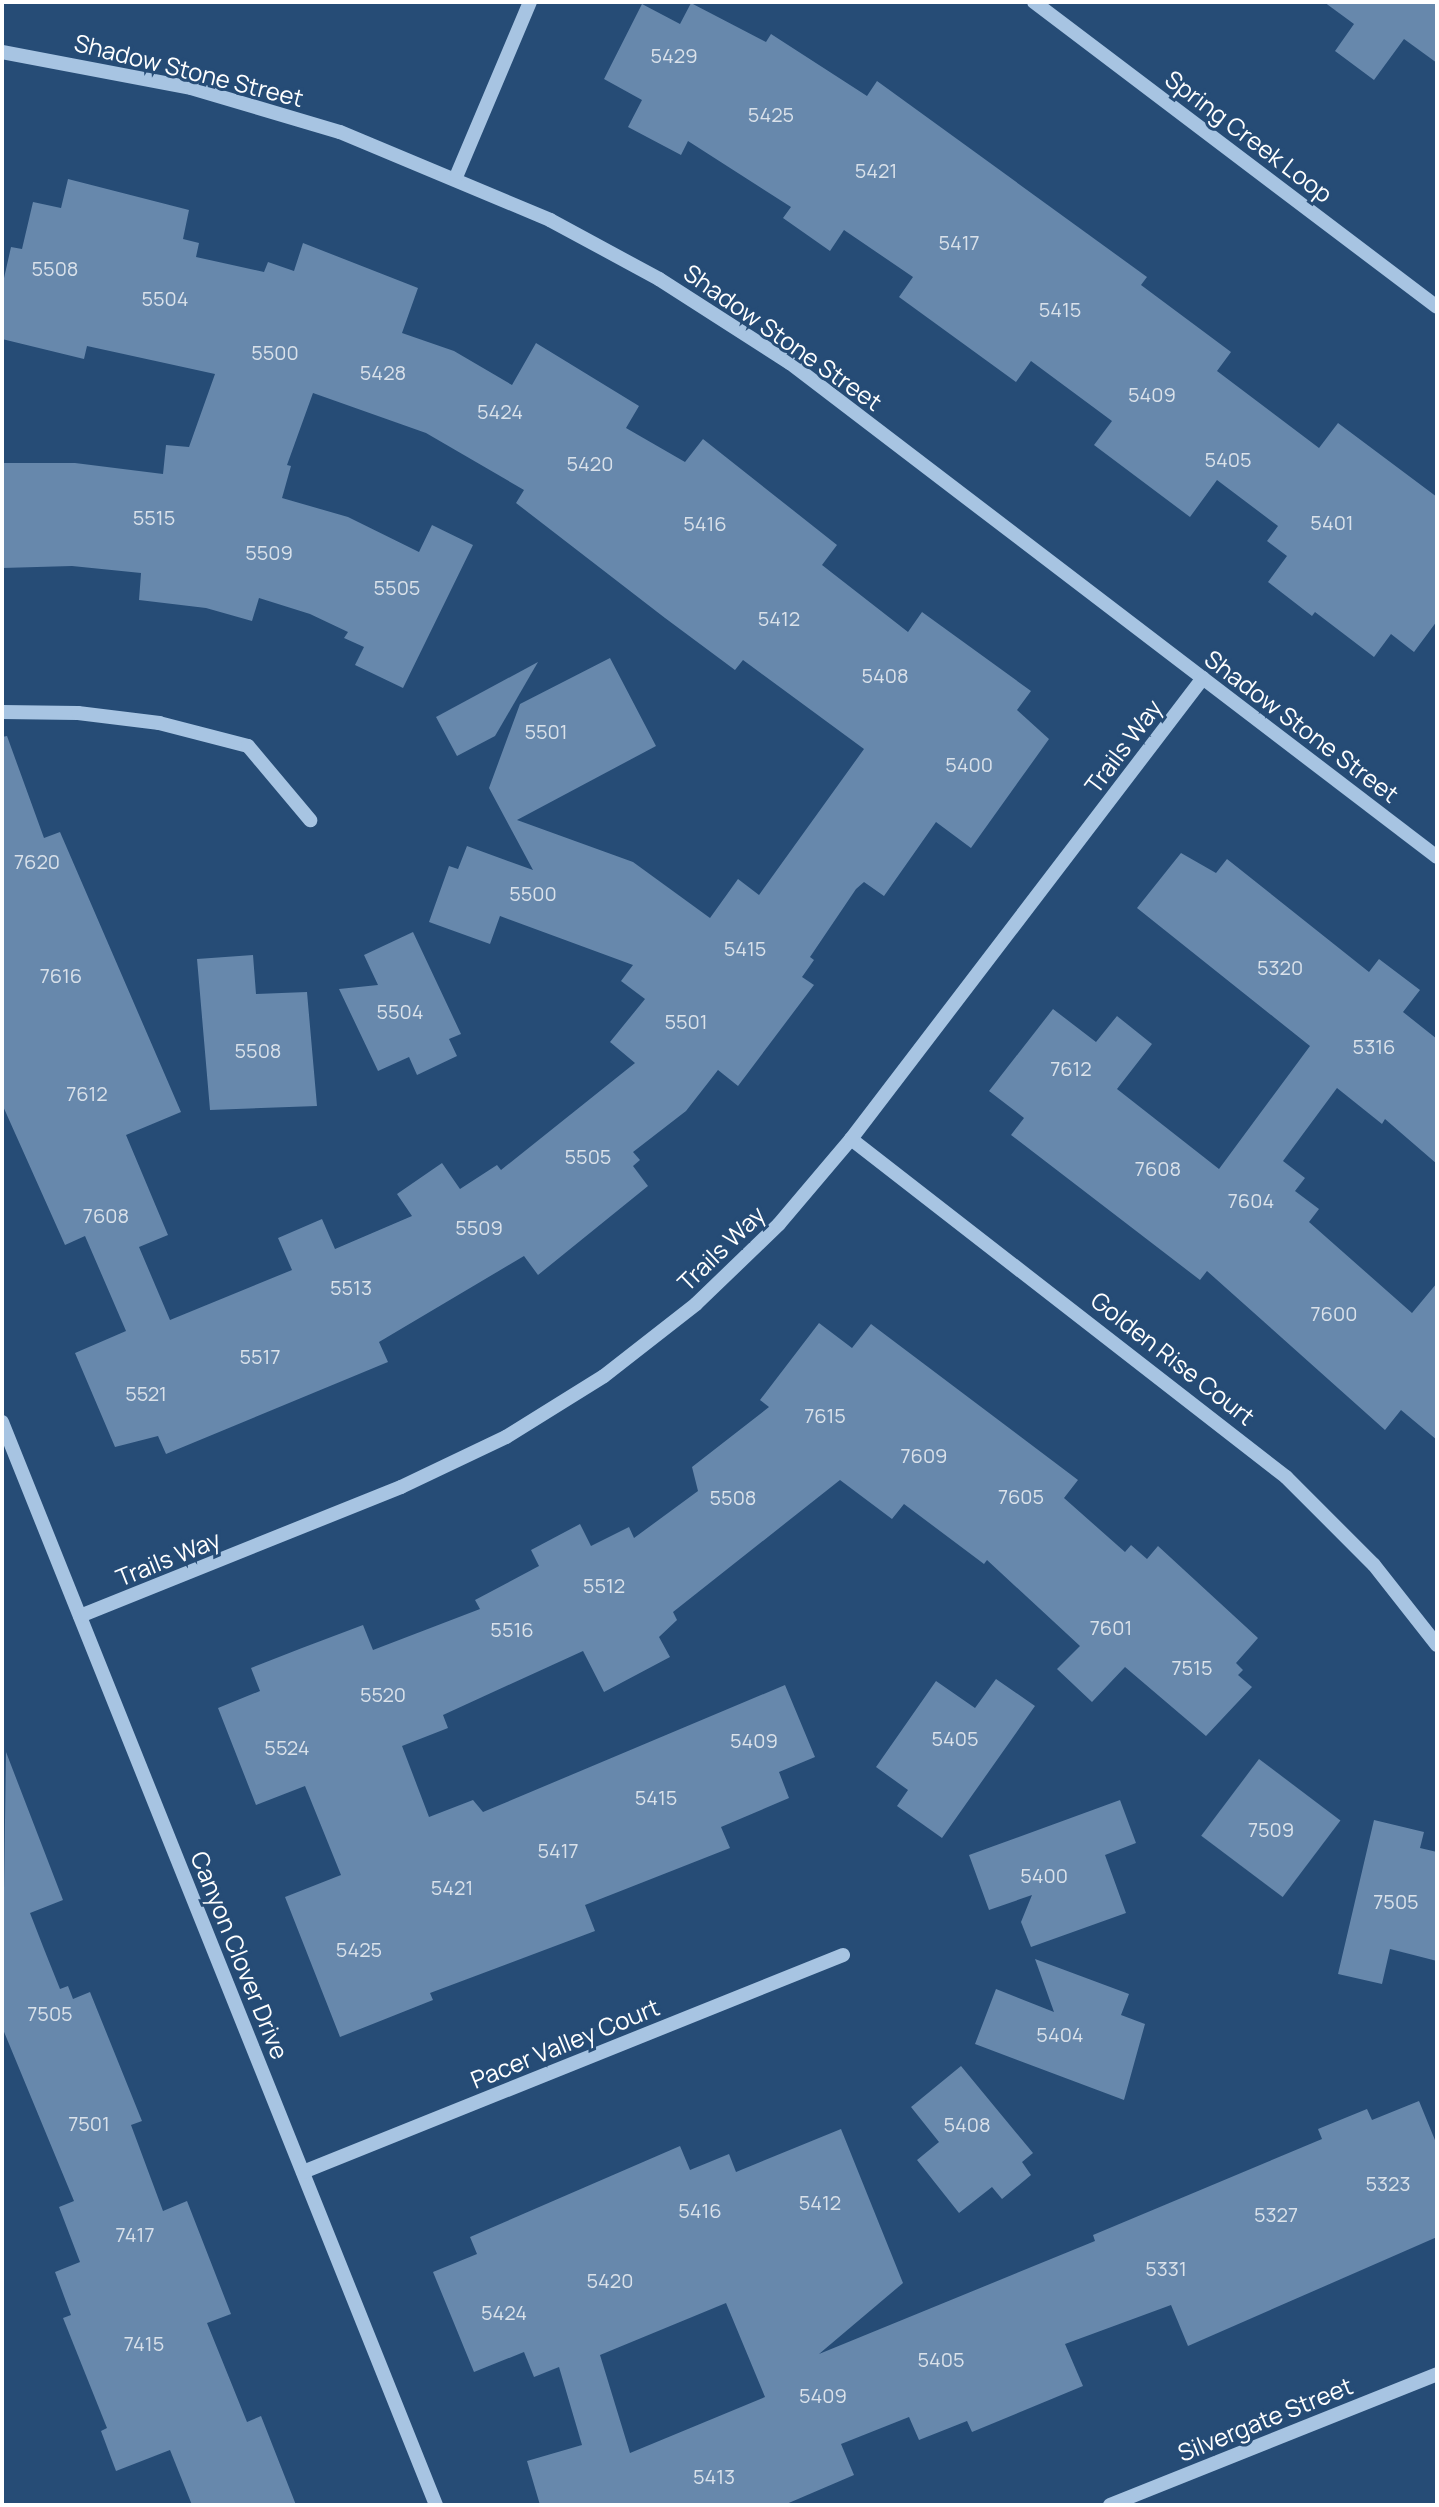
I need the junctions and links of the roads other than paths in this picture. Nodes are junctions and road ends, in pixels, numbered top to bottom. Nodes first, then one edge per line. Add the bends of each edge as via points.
1 (530, 2) edge
2 (1034, 2) edge
3 (2, 52) edge
4 (456, 177) junction
5 (1437, 307) edge
6 (1203, 678) junction
7 (2, 712) edge
8 (310, 820) dead end
9 (1437, 857) edge
10 (851, 1139) junction
11 (2, 1422) edge
12 (80, 1616) junction
13 (1437, 1645) edge
14 (843, 1955) dead end
15 (303, 2172) junction
16 (1437, 2374) edge
17 (436, 2505) edge
18 (1110, 2505) edge

1 - 4 street
2 - 5 street, Spring Creek Loop
3 - 4 street, Shadow Stone Street via 191,88 340,132
4 - 6 street, Shadow Stone Street via 659,279 790,363
6 - 9 street, Shadow Stone Street
6 - 10 street, Trails Way
7 - 8 street via 78,713 159,723 248,746
10 - 12 street, Trails Way via 779,1224 696,1304 604,1376 506,1437 401,1487
10 - 13 street, Golden Rise Court via 1286,1477 1374,1565
11 - 12 street, Canyon Clover Drive
12 - 15 street, Canyon Clover Drive
14 - 15 street, Pacer Valley Court
15 - 17 street, Canyon Clover Drive
16 - 18 street, Silvergate Street

